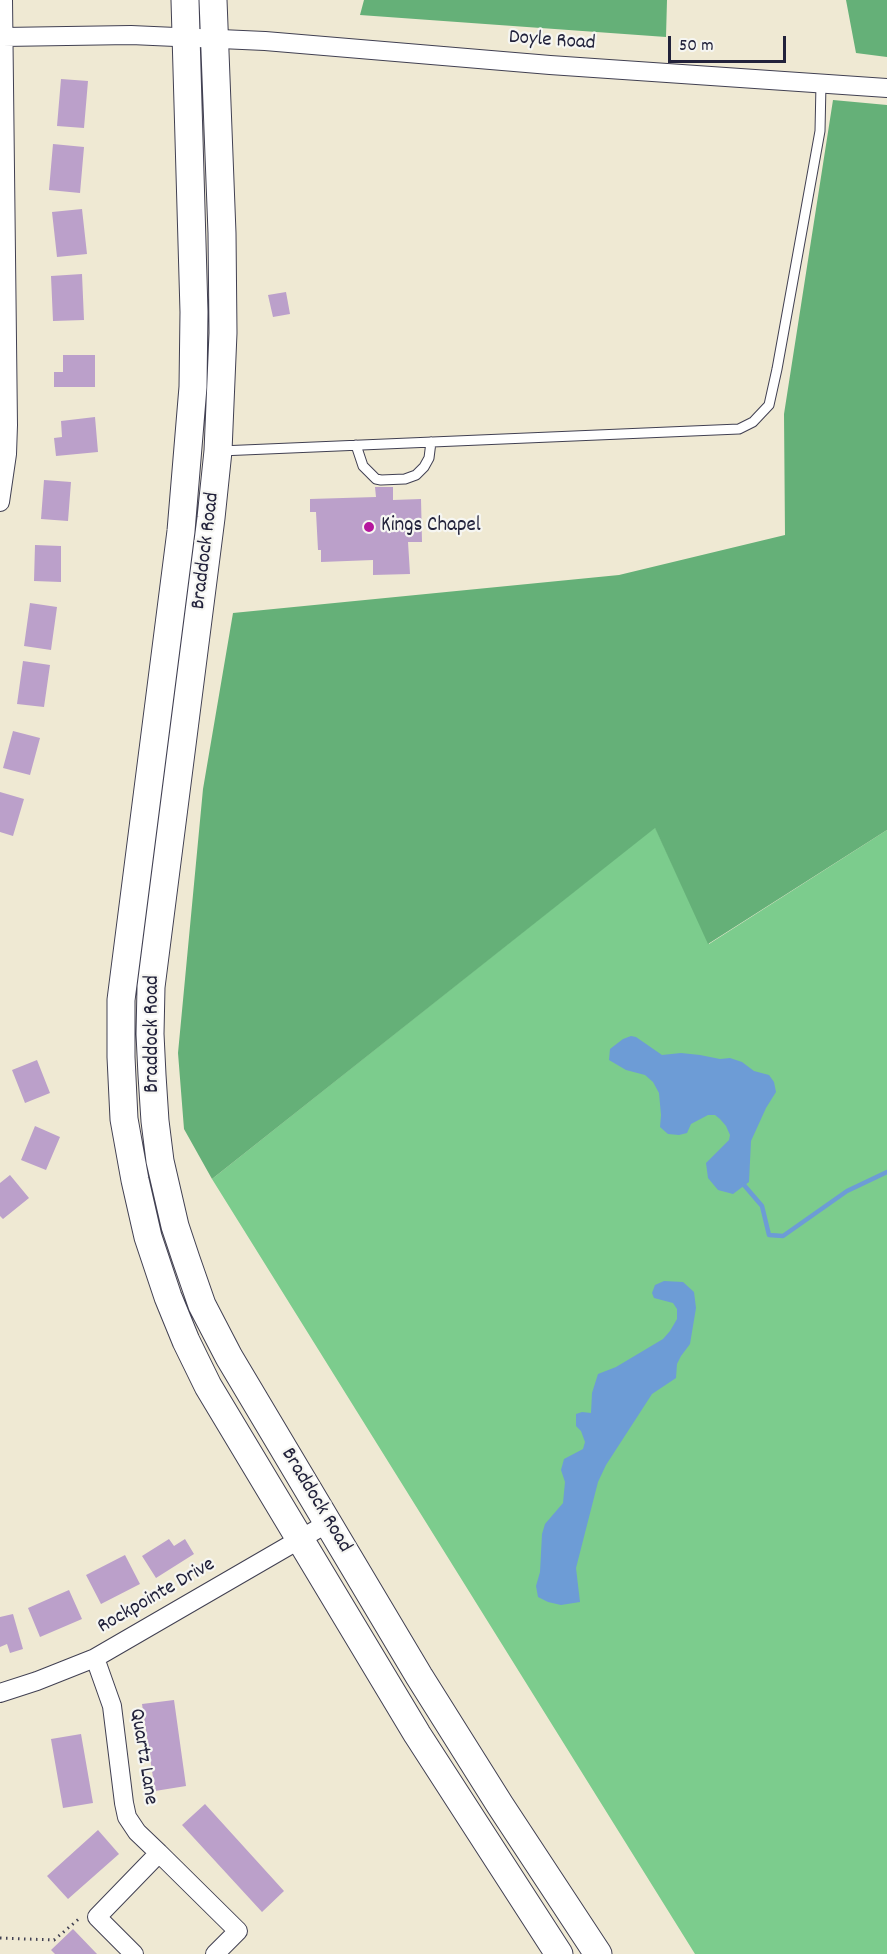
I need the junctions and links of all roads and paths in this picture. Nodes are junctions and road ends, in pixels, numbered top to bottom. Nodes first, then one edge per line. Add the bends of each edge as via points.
1 (3, 0) edge
2 (185, 0) edge
3 (213, 0) edge
4 (3, 37) junction
5 (186, 38) junction
6 (214, 39) junction
7 (821, 84) junction
8 (887, 88) edge
9 (431, 442) junction
10 (356, 445) junction
11 (218, 451) junction
12 (0, 502) edge
13 (328, 1523) junction
14 (300, 1540) junction
15 (94, 1658) junction
16 (0, 1693) edge
17 (159, 1853) junction
18 (97, 1917) junction
19 (0, 1938) edge
20 (134, 1954) edge
21 (215, 1954) edge
22 (559, 1954) edge
23 (598, 1954) edge

1 - 4 street
2 - 5 main road, Braddock Road
3 - 6 main road, Braddock Road
4 - 5 street, Doyle Road
4 - 12 street via 8,425
5 - 6 street, Doyle Road
5 - 14 main road, Braddock Road via 193,387 181,531 121,1000 124,1119 148,1237 186,1341 208,1386
6 - 7 street, Doyle Road
6 - 11 main road, Braddock Road via 223,333
7 - 8 street, Doyle Road
7 - 9 lane via 820,131 777,369 769,405 753,422 739,429
9 - 10 lane
9 - 10 lane via 429,458 416,475 393,480 376,479 369,474
10 - 11 lane
11 - 13 main road, Braddock Road via 151,987 154,1121 175,1226 202,1305
13 - 14 street, Rockpointe Drive
13 - 23 main road, Braddock Road via 419,1676
14 - 15 street, Rockpointe Drive
14 - 22 main road, Braddock Road via 417,1734
15 - 16 street, Rockpointe Drive
15 - 17 street, Quartz Lane via 112,1706 127,1817
17 - 18 street
17 - 21 street, Quartz Lane via 238,1931
18 - 19 path via 78,1918 54,1940
18 - 20 street

